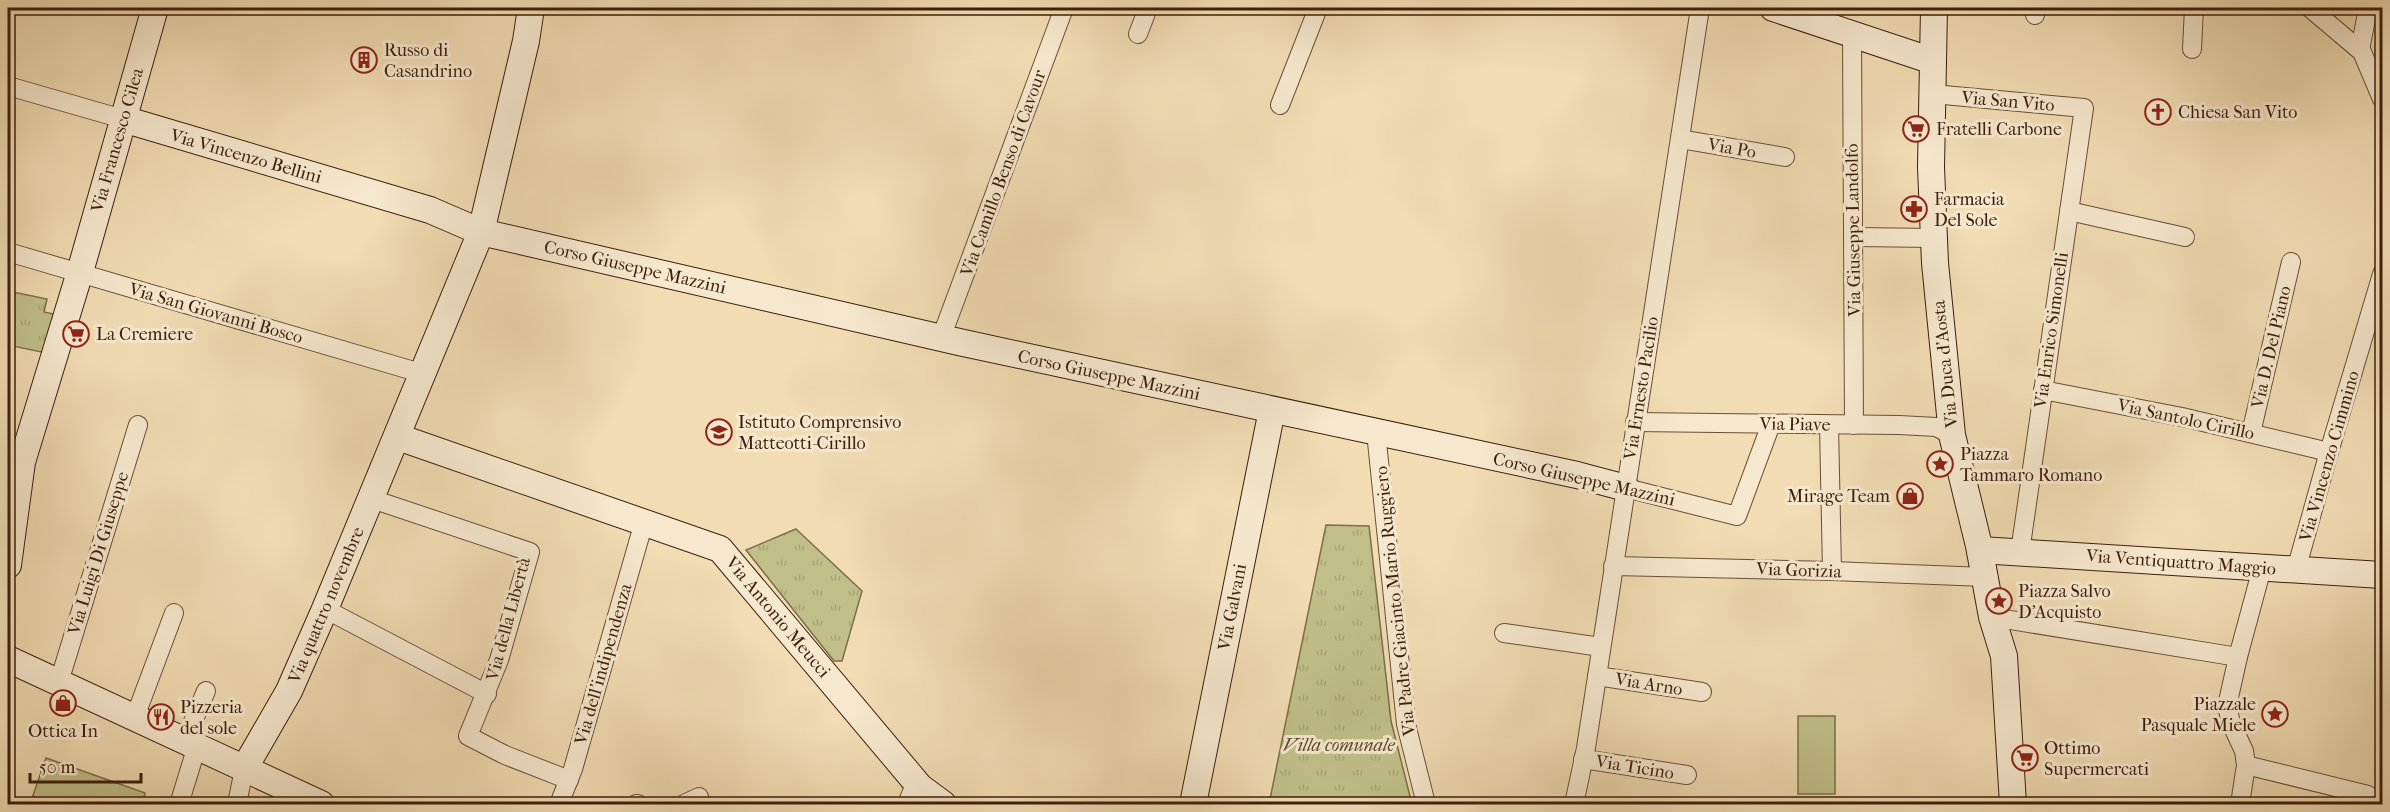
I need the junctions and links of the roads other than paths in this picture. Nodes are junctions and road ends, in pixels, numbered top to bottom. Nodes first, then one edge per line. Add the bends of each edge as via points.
1 (155, 8) edge
2 (531, 8) edge
3 (1064, 8) edge
4 (1148, 8) edge
5 (1318, 8) edge
6 (1700, 8) edge
7 (1773, 8) edge
8 (1934, 8) edge
9 (2194, 8) edge
10 (2310, 8) edge
11 (2368, 8) edge
12 (1138, 34) dead end
13 (1852, 34) junction
14 (2192, 49) dead end
15 (2360, 50) junction
16 (1933, 61) junction
17 (8, 86) edge
18 (1933, 94) junction
19 (2382, 99) edge
20 (1280, 105) dead end
21 (2084, 108) joint
22 (123, 120) junction
23 (1680, 139) junction
24 (1785, 157) dead end
25 (2069, 211) junction
26 (481, 232) junction
27 (1855, 237) junction
28 (2185, 237) dead end
29 (1934, 238) junction
30 (8, 252) edge
31 (2291, 262) dead end
32 (80, 272) junction
33 (2382, 274) edge
34 (2376, 321) edge
35 (941, 338) junction
36 (424, 374) junction
37 (2043, 390) junction
38 (1272, 410) junction
39 (1635, 422) junction
40 (1771, 424) junction
41 (138, 425) dead end
42 (1829, 425) junction
43 (1854, 425) junction
44 (1376, 432) junction
45 (2251, 433) junction
46 (1952, 435) junction
47 (398, 437) junction
48 (2329, 452) junction
49 (1626, 488) junction
50 (372, 499) junction
51 (644, 522) junction
52 (1980, 550) junction
53 (2020, 552) junction
54 (8, 565) edge
55 (1613, 566) junction
56 (2262, 568) junction
57 (2296, 570) junction
58 (1832, 571) junction
59 (2382, 575) edge
60 (1984, 578) junction
61 (325, 609) junction
62 (174, 613) dead end
63 (1992, 617) junction
64 (1504, 633) dead end
65 (1601, 647) junction
66 (2238, 657) junction
67 (10, 663) edge
68 (1597, 676) junction
69 (59, 682) junction
70 (206, 691) dead end
71 (1702, 692) dead end
72 (487, 694) junction
73 (135, 717) junction
74 (191, 743) junction
75 (1583, 759) junction
76 (2246, 765) junction
77 (244, 769) junction
78 (1687, 775) dead end
79 (569, 780) junction
80 (911, 793) edge
81 (2368, 795) dead end
82 (181, 798) dead end
83 (237, 804) edge
84 (321, 804) edge
85 (559, 804) edge
86 (943, 804) edge
87 (1193, 804) edge
88 (1426, 804) edge
89 (1574, 804) edge
90 (2013, 804) edge
91 (2240, 804) edge

1 - 22 street, Via Francesco Cilea
2 - 26 street, Via quattro novembre
3 - 35 street, Via Camillo Benso di Cavour
4 - 12 street
5 - 20 street
6 - 23 street, Via Ernesto Pacilio
7 - 13 street
8 - 16 street, Via Duca d'Aosta
9 - 14 street
10 - 15 street
11 - 15 street
13 - 16 street
13 - 27 street, Via Giuseppe Landolfo
15 - 19 street
16 - 18 street, Via Duca d'Aosta
17 - 22 street, Via Vincenzo Bellini
18 - 21 street, Via San Vito
18 - 29 street, Via Duca d'Aosta
21 - 25 street, Via Enrico Simonelli
22 - 26 street, Via Vincenzo Bellini via 430,210
22 - 32 street, Via Francesco Cilea
23 - 24 street, Via Po
23 - 39 street, Via Ernesto Pacilio
25 - 28 street
25 - 37 street, Via Enrico Simonelli
26 - 35 street, Corso Giuseppe Mazzini
26 - 36 street, Via quattro novembre
27 - 29 street
27 - 43 street, Via Giuseppe Landolfo
29 - 46 street, Via Duca d'Aosta
30 - 32 street, Via San Giovanni Bosco
31 - 45 street, Via D. Del Piano
32 - 36 street, Via San Giovanni Bosco
32 - 54 street, Via Francesco Cilea via 22,462
33 - 34 street, Via Vincenzo Cimmino
34 - 48 street, Via Vincenzo Cimmino
35 - 38 street, Corso Giuseppe Mazzini
36 - 47 street, Via quattro novembre
37 - 45 street, Via Santolo Cirillo
37 - 53 street, Via Enrico Simonelli
38 - 44 street, Corso Giuseppe Mazzini
38 - 87 street, Via Galvani
39 - 40 street, Via Piave
39 - 49 street, Via Ernesto Pacilio
40 - 42 street, Via Piave
40 - 49 street, Corso Giuseppe Mazzini via 1737,516
41 - 69 street, Via Luigi Di Giuseppe
42 - 43 street, Via Piave
42 - 58 street
43 - 46 street, Via Piave via 1936,427
44 - 49 street, Corso Giuseppe Mazzini
44 - 88 street, Via Padre Giacinto Mario Ruggiero via 1406,724
45 - 48 street, Via Santolo Cirillo
46 - 52 street, Via Duca d'Aosta
47 - 50 street, Via quattro novembre
47 - 51 street, Via Antonio Meucci
48 - 57 street, Via Vincenzo Cimmino
49 - 55 street, Via Ernesto Pacilio
50 - 61 street, Via quattro novembre
50 - 72 street, Via della Libertà via 530,552
51 - 79 street, Via dell'indipendenza
51 - 80 street, Via Antonio Meucci via 720,549
52 - 53 street, Via Ventiquattro Maggio
52 - 60 street, Via Duca d'Aosta
53 - 56 street, Via Ventiquattro Maggio
55 - 58 street, Via Gorizia
55 - 65 street, Via Ernesto Pacilio
56 - 57 street, Via Ventiquattro Maggio
56 - 66 street
57 - 59 street, Via Ventiquattro Maggio
58 - 60 street, Via Gorizia
60 - 63 street, Via Duca d'Aosta
61 - 72 street
61 - 77 street, Via quattro novembre via 289,691
62 - 73 street
63 - 66 street
63 - 90 street, Via Duca d'Aosta via 2004,656
64 - 65 street
65 - 68 street, Via Ernesto Pacilio
66 - 76 street via 2228,706 2230,723 2244,751
67 - 69 street
68 - 71 street, Via Arno
68 - 75 street, Via Ernesto Pacilio
69 - 73 street
70 - 74 street
72 - 79 street, Via della Libertà via 468,736
73 - 74 street
74 - 77 street
74 - 82 street
75 - 78 street, Via Ticino
75 - 89 street, Via Ernesto Pacilio
76 - 81 street
76 - 91 street
77 - 83 street
77 - 84 street
79 - 85 street, Via dell'indipendenza
80 - 86 street, Via Antonio Meucci

